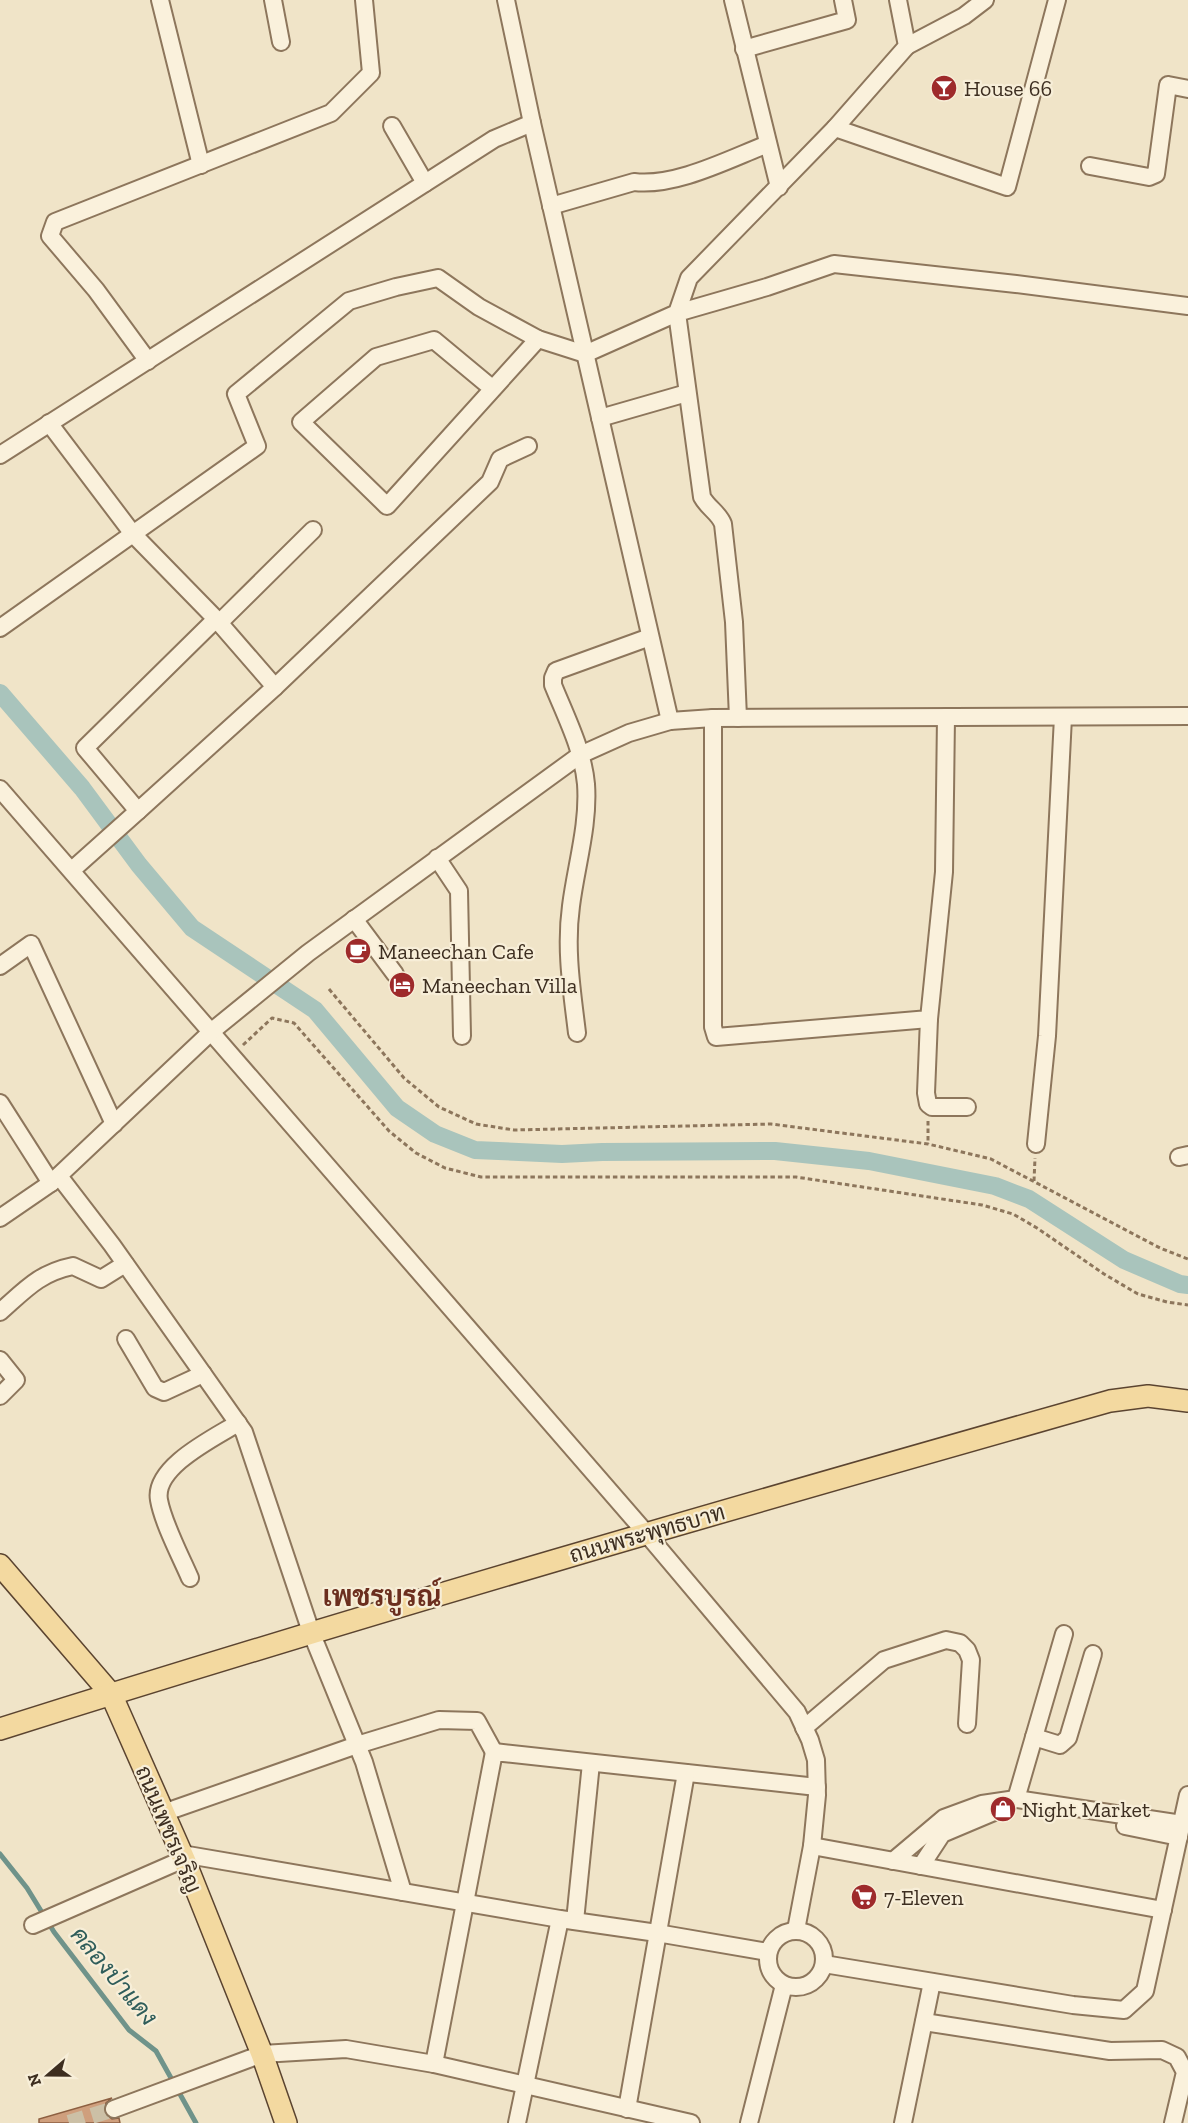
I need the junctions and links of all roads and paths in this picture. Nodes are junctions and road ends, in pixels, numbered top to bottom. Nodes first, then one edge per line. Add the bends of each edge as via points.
1 (160, 0) edge
2 (273, 0) edge
3 (364, 0) edge
4 (506, 0) edge
5 (733, 0) edge
6 (843, 0) edge
7 (898, 0) edge
8 (985, 0) edge
9 (1057, 0) edge
10 (280, 42) dead end
11 (907, 46) junction
12 (744, 49) junction
13 (1188, 89) edge
14 (532, 123) junction
15 (392, 126) dead end
16 (835, 128) junction
17 (768, 144) junction
18 (201, 165) junction
19 (1090, 166) dead end
20 (425, 183) junction
21 (779, 188) junction
22 (551, 206) junction
23 (1188, 306) edge
24 (677, 313) junction
25 (538, 339) junction
26 (585, 354) junction
27 (148, 361) junction
28 (493, 389) junction
29 (687, 393) junction
30 (600, 417) junction
31 (50, 423) junction
32 (528, 446) dead end
33 (0, 455) edge
34 (313, 531) dead end
35 (133, 534) junction
36 (218, 621) junction
37 (0, 628) edge
38 (650, 637) junction
39 (274, 687) junction
40 (1188, 716) edge
41 (946, 717) junction
42 (1063, 717) junction
43 (713, 718) junction
44 (738, 718) junction
45 (670, 721) junction
46 (580, 754) junction
47 (0, 789) edge
48 (135, 814) junction
49 (437, 858) junction
50 (77, 866) junction
51 (354, 919) junction
52 (0, 966) edge
53 (395, 974) dead end
54 (329, 989) dead end
55 (929, 1019) junction
56 (212, 1031) junction
57 (577, 1034) dead end
58 (462, 1036) dead end
59 (232, 1054) junction
60 (0, 1103) edge
61 (967, 1107) dead end
62 (114, 1124) junction
63 (1036, 1144) joint
64 (55, 1179) junction
65 (1034, 1181) junction
66 (0, 1218) edge
67 (1188, 1259) edge
68 (125, 1264) junction
69 (1188, 1305) edge
70 (0, 1312) edge
71 (126, 1339) dead end
72 (0, 1360) edge
73 (203, 1374) junction
74 (0, 1396) edge
75 (1188, 1401) edge
76 (238, 1424) junction
77 (646, 1533) junction
78 (0, 1565) edge
79 (190, 1578) dead end
80 (311, 1632) junction
81 (1064, 1634) dead end
82 (1093, 1654) dead end
83 (111, 1694) junction
84 (967, 1724) dead end
85 (804, 1728) junction
86 (0, 1729) edge
87 (1034, 1737) junction
88 (357, 1744) junction
89 (494, 1752) junction
90 (591, 1763) junction
91 (686, 1773) junction
92 (817, 1787) junction
93 (1188, 1795) edge
94 (1016, 1799) junction
95 (163, 1813) junction
96 (1180, 1830) junction
97 (812, 1846) junction
98 (183, 1856) junction
99 (893, 1861) junction
100 (921, 1866) junction
101 (403, 1892) junction
102 (465, 1902) junction
103 (1163, 1911) junction
104 (568, 1920) junction
105 (34, 1924) dead end
106 (796, 1930) junction
107 (657, 1933) junction
108 (768, 1952) junction
109 (824, 1964) junction
110 (932, 1982) junction
111 (784, 1985) junction
112 (924, 2022) junction
113 (262, 2054) junction
114 (434, 2064) junction
115 (1187, 2072) edge
116 (526, 2085) junction
117 (114, 2109) tunnel mouth
118 (627, 2109) junction
119 (286, 2123) edge
120 (517, 2123) edge
121 (691, 2123) edge
122 (749, 2123) edge
123 (903, 2123) edge
124 (1173, 2123) edge

1 - 18 street
2 - 10 street
3 - 18 street via 371,73 331,113
4 - 14 street
5 - 12 street
6 - 12 street via 847,20
7 - 11 street
8 - 11 street via 964,16
9 - 16 street via 1007,187
11 - 16 street
12 - 17 street
13 - 19 street via 1168,85 1156,174 1149,177
14 - 20 street via 494,139
14 - 22 street
15 - 20 street
16 - 21 street
17 - 21 street
17 - 22 street via 669,179 634,182
18 - 27 street via 56,222 51,236
20 - 27 street
21 - 24 street via 689,278
22 - 26 street
23 - 24 street via 834,264
24 - 26 street
24 - 29 street
25 - 26 street
25 - 28 street
25 - 35 street via 479,307 438,278 349,301 236,394 257,446
26 - 30 street
27 - 31 street
28 - 28 street via 387,506 301,422 376,357 434,340
29 - 30 street
29 - 44 street via 702,497 723,524 734,622
30 - 38 street
31 - 33 street
31 - 35 street
32 - 39 street via 500,459 490,482
34 - 36 street
35 - 36 street
35 - 37 street
36 - 39 street
36 - 48 street via 85,748
38 - 45 street
38 - 46 street via 556,671 553,685
39 - 48 street
40 - 42 street
41 - 42 street
41 - 44 street
41 - 55 street via 944,872
42 - 63 street via 1047,1036
43 - 44 street
43 - 45 street
43 - 55 street via 716,1037
45 - 46 street via 628,733
46 - 49 street
46 - 57 street via 586,785 568,958
47 - 50 street
48 - 50 street
49 - 51 street
49 - 58 street via 459,891
50 - 56 street
51 - 53 street
51 - 56 street
52 - 62 street via 31,944
54 - 65 path via 404,1078 439,1107 476,1124 514,1130 771,1124 965,1152 991,1159
55 - 61 street via 927,1104
56 - 59 street
56 - 62 street
59 - 69 path via 272,1018 294,1023 389,1131 416,1153 445,1168 481,1178 796,1177 982,1204 1037,1228 1138,1294
59 - 77 street
60 - 64 street
62 - 64 street
63 - 65 path
64 - 66 street
64 - 68 street
65 - 67 path
68 - 70 street via 101,1280 73,1266 51,1272
68 - 73 street
71 - 73 street via 155,1388 164,1392
72 - 74 street via 16,1380
73 - 76 street
75 - 77 main road, ถนนพระพุทธบาท via 1148,1396 1110,1401
76 - 79 street via 182,1459 160,1486 158,1499
76 - 80 street via 244,1432
77 - 80 main road, ถนนพระพุทธบาท
77 - 85 street via 797,1712
78 - 83 main road, ถนนเพชรเจริญ
80 - 83 main road, ถนนพระพุทธบาท
80 - 88 street
81 - 87 street
82 - 87 street via 1068,1738 1060,1745
83 - 86 main road, ถนนพระพุทธบาท
83 - 95 main road, ถนนเพชรเจริญ
84 - 85 street via 971,1660 960,1643 946,1640 884,1660
85 - 92 street via 816,1760
87 - 94 street
88 - 89 street via 439,1720 477,1721
88 - 95 street
88 - 101 street
89 - 90 street
89 - 102 street
90 - 91 street
90 - 104 street
91 - 92 street
91 - 107 street
92 - 97 street
93 - 96 street
94 - 96 street
94 - 99 street via 982,1804 944,1818
95 - 98 main road, ถนนเพชรเจริญ
96 - 100 street via 1012,1804 942,1834
96 - 103 street
97 - 99 street
97 - 106 street
98 - 101 street
98 - 105 street
98 - 113 main road, ถนนเพชรเจริญ
99 - 100 street
100 - 103 street
101 - 102 street
102 - 104 street
102 - 114 street
103 - 110 street via 1145,1991 1124,2010
104 - 107 street
104 - 116 street
106 - 108 street via 782,1934
106 - 109 street via 816,1939
107 - 108 street
107 - 118 street
108 - 111 street via 768,1967
109 - 110 street
109 - 111 street via 821,1973 808,1985
110 - 112 street
111 - 122 street
112 - 115 street via 1110,2051 1162,2050 1177,2057
112 - 123 street
113 - 114 street via 346,2049
113 - 117 street
113 - 119 main road, ถนนเพชรเจริญ
114 - 116 street
115 - 124 street
116 - 118 street
116 - 120 street
118 - 121 street

